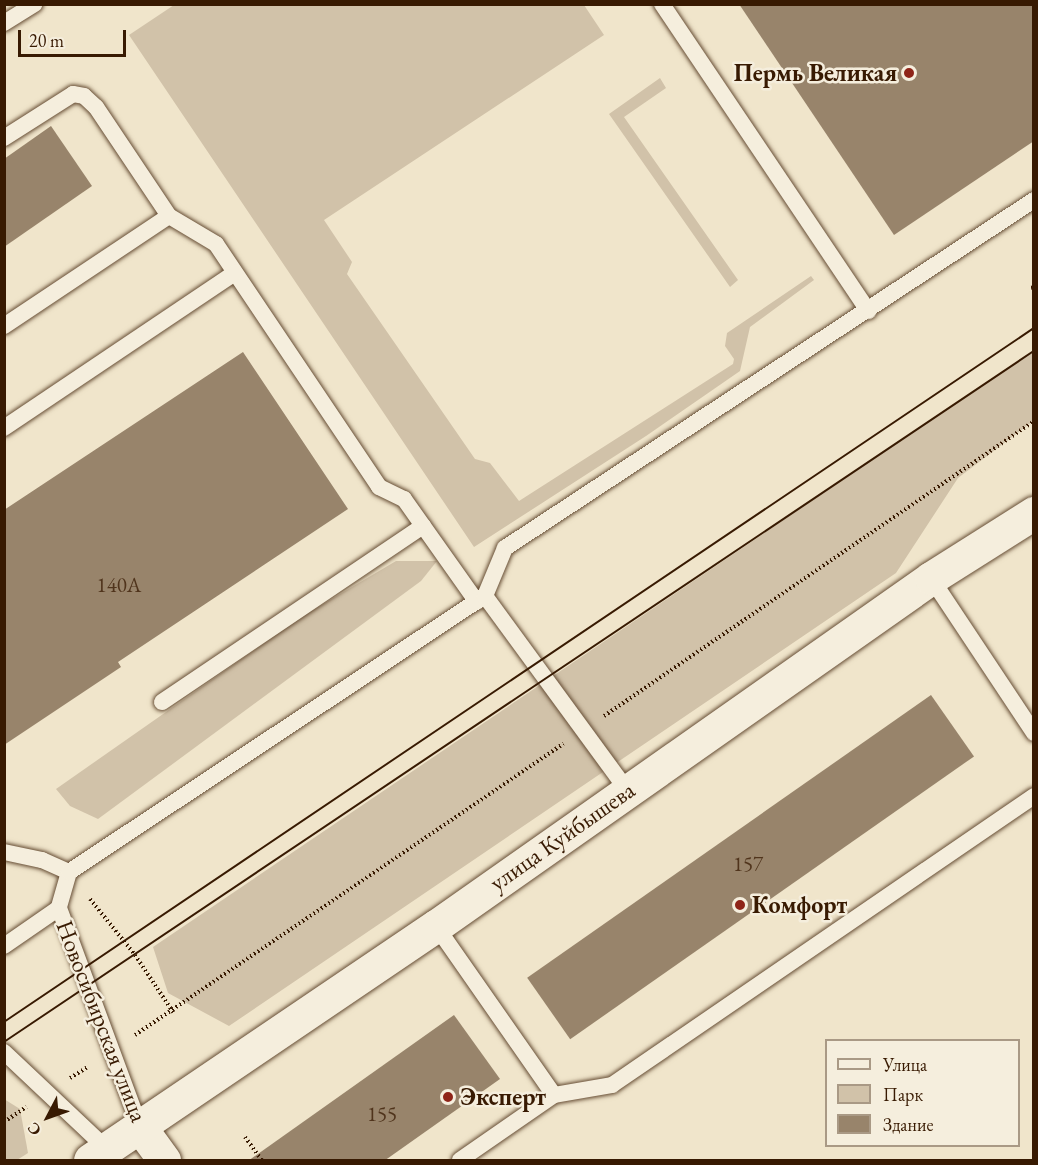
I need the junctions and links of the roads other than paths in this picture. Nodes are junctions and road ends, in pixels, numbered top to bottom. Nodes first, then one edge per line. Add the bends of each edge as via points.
1 (34, 4) edge
2 (662, 4) edge
3 (4, 23) edge
4 (4, 138) edge
5 (1034, 200) edge
6 (169, 216) junction
7 (235, 273) junction
8 (868, 311) junction
9 (4, 326) edge
10 (4, 428) edge
11 (1034, 513) edge
12 (423, 526) junction
13 (932, 578) junction
14 (481, 599) junction
15 (162, 702) dead end
16 (1034, 733) edge
17 (627, 790) junction
18 (1034, 796) edge
19 (4, 852) edge
20 (69, 873) junction
21 (59, 908) junction
22 (436, 926) junction
23 (4, 946) edge
24 (4, 1052) edge
25 (554, 1095) junction
26 (140, 1127) junction
27 (99, 1155) edge
28 (164, 1161) edge
29 (460, 1161) edge

1 - 3 lane
2 - 8 lane
4 - 6 lane via 73,94 84,96 96,107
5 - 8 lane
6 - 7 lane via 216,244
6 - 9 lane
7 - 10 lane
7 - 12 lane via 379,487 404,499
8 - 14 lane via 505,548
11 - 13 main road, улица Куйбышева
12 - 14 lane
12 - 15 lane
13 - 16 lane
13 - 17 main road, улица Куйбышева
14 - 17 lane
14 - 20 lane
17 - 22 main road, улица Куйбышева
18 - 25 lane via 612,1085
19 - 20 lane via 42,861
20 - 21 lane, Новосибирская улица
21 - 23 lane
21 - 26 lane, Новосибирская улица
22 - 25 lane
22 - 26 main road, улица Куйбышева
24 - 27 lane
25 - 29 lane
26 - 27 main road, улица Куйбышева
26 - 28 main road, Новосибирская улица

